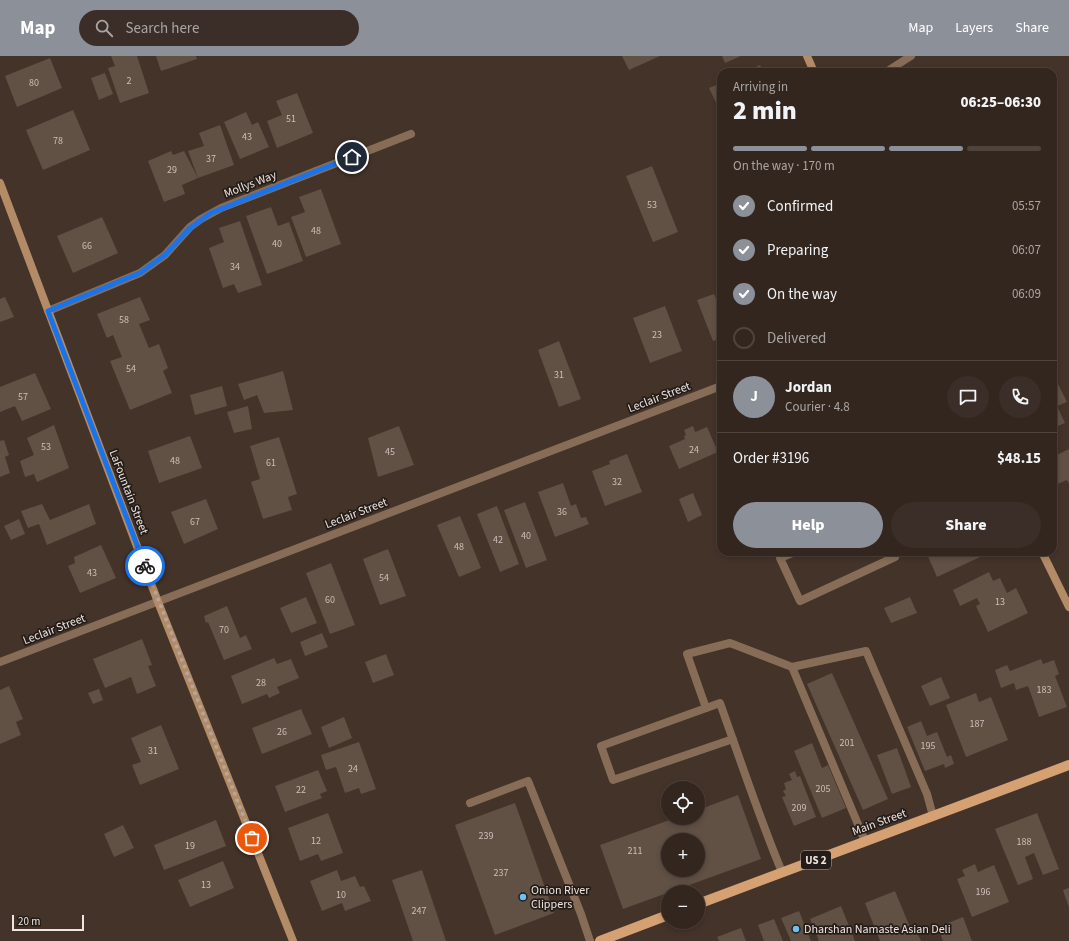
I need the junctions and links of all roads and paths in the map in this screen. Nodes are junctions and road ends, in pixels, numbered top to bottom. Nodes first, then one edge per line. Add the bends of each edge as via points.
1 (807, 56) edge
2 (911, 56) edge
3 (812, 68) edge
4 (892, 68) edge
5 (411, 134) dead end
6 (0, 183) edge
7 (48, 311) junction
8 (717, 388) edge
9 (785, 556) edge
10 (895, 556) edge
11 (1044, 556) edge
12 (158, 602) junction
13 (1069, 607) edge
14 (0, 662) edge
15 (792, 667) junction
16 (706, 708) junction
17 (733, 739) junction
18 (1069, 765) edge
19 (470, 803) dead end
20 (933, 816) junction
21 (865, 841) junction
22 (782, 872) junction
23 (705, 901) edge
24 (661, 918) edge
25 (293, 941) edge
26 (590, 941) edge
27 (600, 941) edge

1 - 3 street
2 - 4 street
5 - 7 street, Mollys Way via 216,211 201,219 165,255 140,273
6 - 7 street, LaFountain Street
7 - 12 street, LaFountain Street
8 - 12 street, Leclair Street
9 - 10 street via 780,558 800,601
11 - 13 street
12 - 14 street, Leclair Street
12 - 25 street, LaFountain Street
15 - 16 street via 730,643 687,654
15 - 20 street via 866,651 927,794
15 - 21 street
16 - 17 street via 720,703
16 - 17 street via 601,746 613,780
17 - 22 street
18 - 20 main road, Main Street / US 2
19 - 26 street via 528,781
20 - 21 main road, Main Street / US 2
21 - 22 main road, Main Street / US 2
22 - 23 main road, Main Street / US 2
24 - 27 main road

